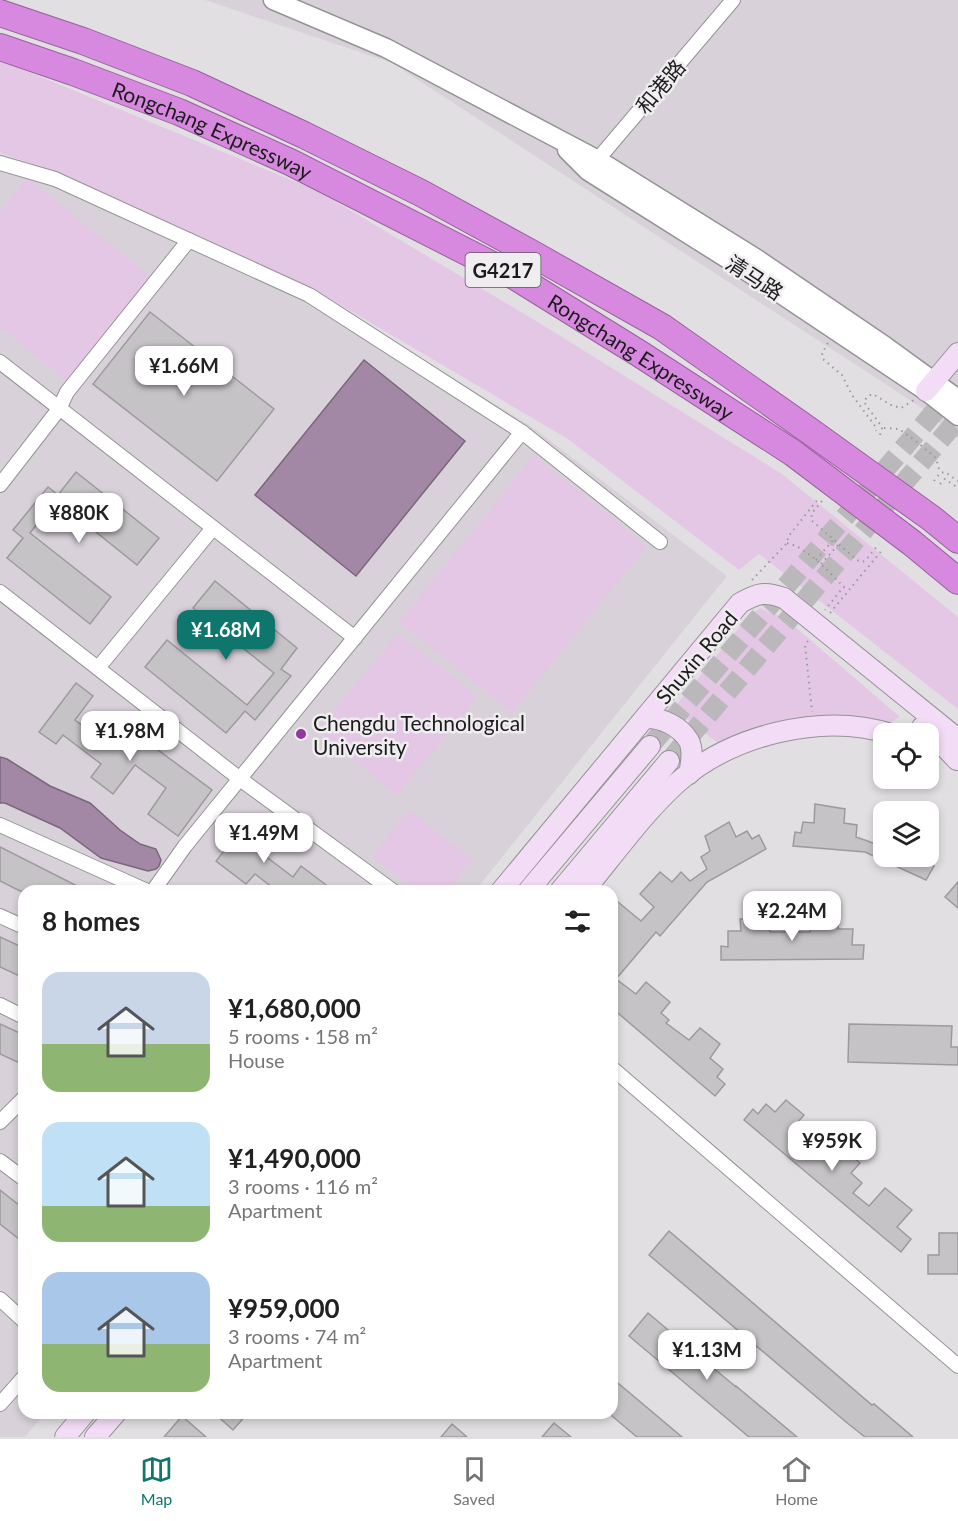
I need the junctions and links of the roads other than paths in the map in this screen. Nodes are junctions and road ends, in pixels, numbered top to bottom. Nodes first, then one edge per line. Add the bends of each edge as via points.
1 (273, 0) edge
2 (733, 0) edge
3 (0, 13) edge
4 (0, 47) edge
5 (0, 163) edge
6 (593, 166) junction
7 (189, 240) junction
8 (958, 353) edge
9 (0, 362) edge
10 (930, 386) junction
11 (958, 399) edge
12 (59, 409) junction
13 (958, 416) edge
14 (522, 432) junction
15 (0, 485) edge
16 (213, 528) junction
17 (958, 540) edge
18 (660, 542) dead end
19 (958, 581) edge
20 (0, 592) edge
21 (817, 626) junction
22 (355, 638) junction
23 (98, 668) junction
24 (645, 718) junction
25 (873, 729) edge
26 (958, 739) edge
27 (650, 746) tunnel mouth
28 (939, 751) edge
29 (957, 760) edge
30 (669, 761) tunnel mouth
31 (689, 774) junction
32 (240, 779) junction
33 (0, 825) edge
34 (134, 885) edge
35 (157, 885) edge
36 (385, 885) edge
37 (506, 885) edge
38 (533, 885) edge
39 (565, 885) edge
40 (589, 885) edge
41 (0, 916) edge
42 (18, 924) edge
43 (0, 1005) edge
44 (18, 1014) edge
45 (618, 1073) edge
46 (18, 1104) edge
47 (0, 1122) edge
48 (0, 1161) edge
49 (18, 1174) edge
50 (0, 1299) edge
51 (18, 1316) edge
52 (958, 1366) edge
53 (18, 1382) edge
54 (3, 1396) edge
55 (80, 1419) edge
56 (111, 1419) edge
57 (65, 1437) edge
58 (95, 1437) edge

1 - 6 street, 清马路 via 386,48 554,136
2 - 6 street, 和港路
3 - 17 highway, Rongchang Expressway / G4217 via 192,83 421,193 521,247 662,327
4 - 19 highway, Rongchang Expressway / G4217 via 189,117 290,162 516,277 793,453
5 - 7 street via 55,179
6 - 10 street, 清马路 via 836,331
6 - 10 street, 清马路 via 758,259
7 - 12 street via 67,392
7 - 14 street via 309,295
8 - 10 main road
9 - 12 street
10 - 11 street, 清马路
10 - 13 street, 清马路
12 - 15 street
12 - 16 street
14 - 18 street
14 - 22 street
16 - 22 street
16 - 23 street
20 - 23 street
21 - 24 main road, Shuxin Road via 784,598 771,593 751,597 740,603
21 - 26 main road, Shuxin Road
21 - 29 main road via 806,632
22 - 32 street
23 - 32 street
24 - 31 main road via 672,725 690,742
24 - 37 main road, Shuxin Road
25 - 31 main road via 798,727 758,737
27 - 38 main road
28 - 29 main road
30 - 39 main road
31 - 40 main road via 654,806
32 - 35 street
32 - 36 street
33 - 34 street
41 - 42 street
43 - 44 street
45 - 52 street
46 - 47 street
48 - 49 street
50 - 51 street
53 - 54 street
55 - 57 main road
56 - 58 main road

